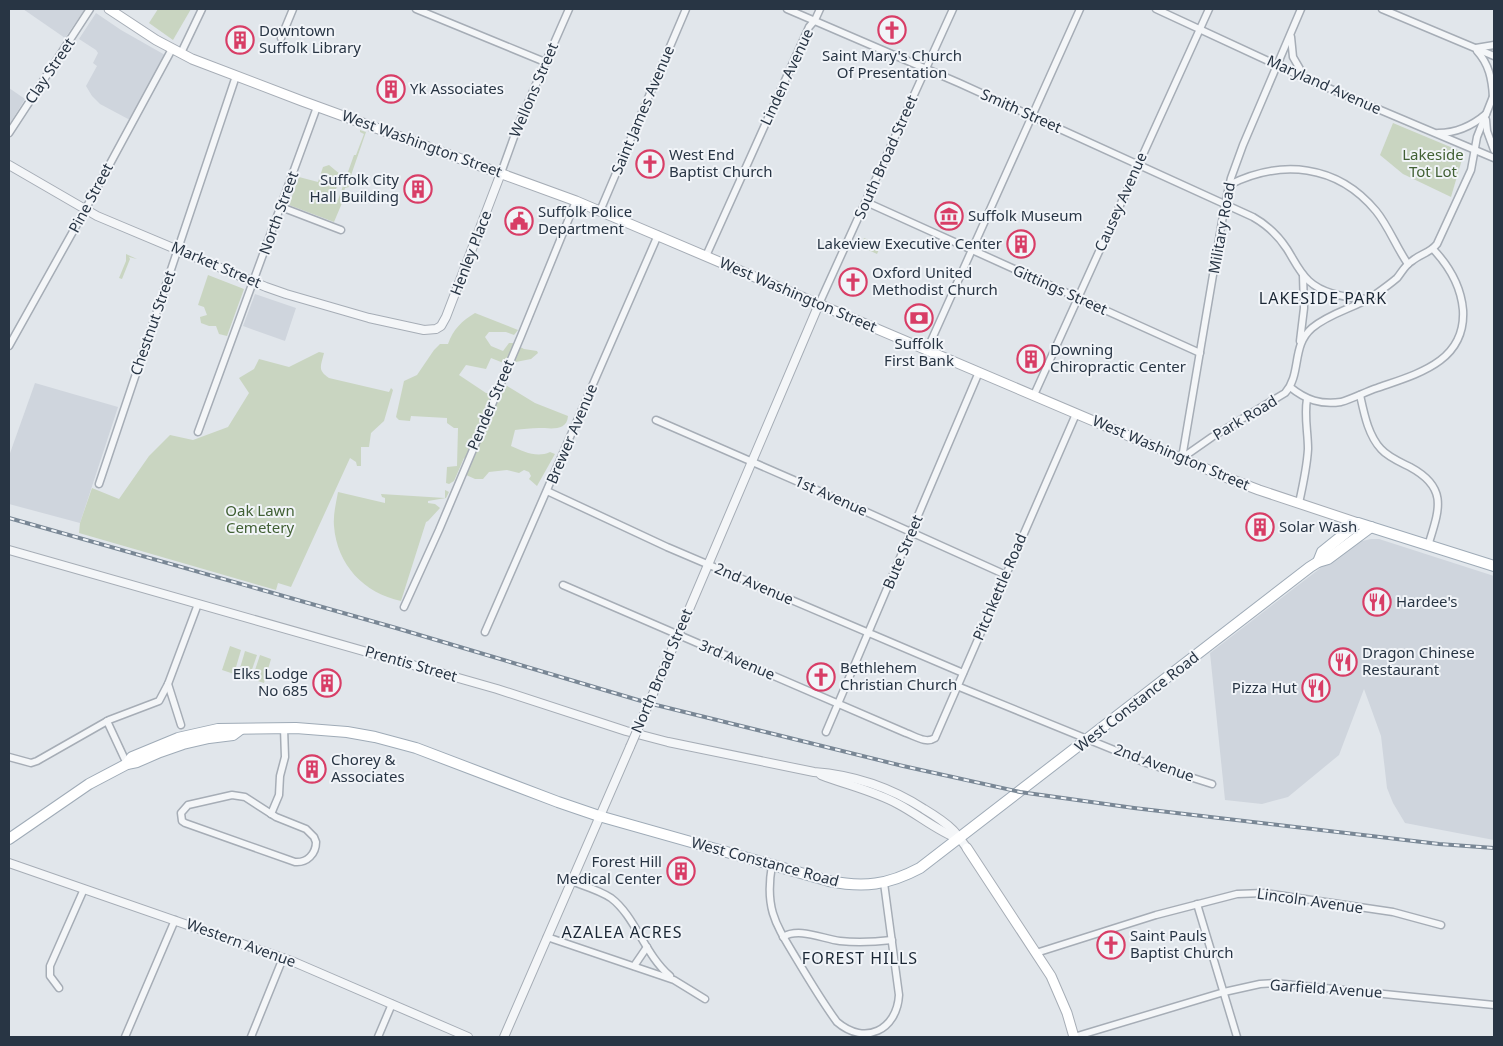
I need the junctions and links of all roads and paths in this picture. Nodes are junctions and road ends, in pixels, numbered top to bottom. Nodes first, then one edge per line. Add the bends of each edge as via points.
1 (90, 9) edge
2 (109, 9) edge
3 (202, 9) edge
4 (292, 9) edge
5 (416, 9) edge
6 (569, 9) edge
7 (686, 9) edge
8 (787, 9) edge
9 (820, 9) edge
10 (953, 9) edge
11 (1080, 9) edge
12 (1156, 9) edge
13 (1208, 9) edge
14 (1301, 9) edge
15 (1306, 9) edge
16 (1382, 9) edge
17 (802, 12) edge
18 (815, 20) junction
19 (1296, 20) junction
20 (1200, 29) junction
21 (1292, 31) junction
22 (281, 38) dead end
23 (1494, 45) edge
24 (1474, 48) junction
25 (176, 51) junction
26 (1494, 56) edge
27 (546, 62) junction
28 (1278, 65) junction
29 (926, 68) junction
30 (236, 76) junction
31 (1307, 78) junction
32 (1494, 96) edge
33 (317, 107) junction
34 (1487, 113) junction
35 (1033, 116) junction
36 (9, 133) edge
37 (1436, 134) junction
38 (1475, 150) junction
39 (1494, 150) edge
40 (1494, 158) edge
41 (1138, 164) junction
42 (9, 165) edge
43 (501, 173) junction
44 (1229, 185) junction
45 (576, 201) junction
46 (866, 202) junction
47 (1225, 204) junction
48 (281, 207) junction
49 (85, 210) junction
50 (600, 211) junction
51 (341, 230) dead end
52 (658, 235) junction
53 (1433, 249) junction
54 (178, 250) junction
55 (972, 250) junction
56 (706, 256) junction
57 (1408, 264) junction
58 (1303, 275) junction
59 (254, 282) junction
60 (1078, 298) junction
61 (1368, 299) junction
62 (820, 304) junction
63 (436, 329) joint
64 (9, 346) edge
65 (1299, 346) junction
66 (927, 350) junction
67 (1200, 353) junction
68 (979, 372) junction
69 (1290, 387) junction
70 (1360, 395) junction
71 (1034, 396) junction
72 (1307, 399) junction
73 (1076, 414) junction
74 (656, 420) dead end
75 (198, 432) dead end
76 (1182, 458) junction
77 (752, 462) junction
78 (99, 484) dead end
79 (547, 491) junction
80 (1298, 503) junction
81 (1358, 523) junction
82 (1371, 527) junction
83 (911, 532) junction
84 (1428, 546) junction
85 (9, 550) edge
86 (1318, 562) junction
87 (707, 564) junction
88 (1494, 566) edge
89 (1006, 575) junction
90 (563, 585) dead end
91 (198, 604) junction
92 (404, 607) dead end
93 (485, 632) dead end
94 (869, 632) junction
95 (677, 635) junction
96 (963, 673) junction
97 (168, 684) junction
98 (957, 686) junction
99 (838, 704) junction
100 (107, 721) junction
101 (181, 725) dead end
102 (284, 728) junction
103 (826, 732) dead end
104 (912, 735) joint
105 (1089, 739) junction
106 (9, 757) edge
107 (126, 764) junction
108 (1212, 784) dead end
109 (271, 814) junction
110 (599, 816) junction
111 (9, 839) edge
112 (959, 840) junction
113 (967, 848) joint
114 (9, 863) edge
115 (772, 865) junction
116 (571, 881) junction
117 (884, 883) junction
118 (84, 889) junction
119 (1197, 904) junction
120 (175, 920) junction
121 (1441, 925) dead end
122 (548, 937) junction
123 (783, 937) junction
124 (892, 940) junction
125 (646, 947) junction
126 (1036, 953) junction
127 (283, 958) junction
128 (634, 966) junction
129 (674, 980) junction
130 (59, 988) dead end
131 (1224, 992) junction
132 (705, 999) dead end
133 (392, 1004) junction
134 (1494, 1005) edge
135 (125, 1037) edge
136 (251, 1037) edge
137 (378, 1037) edge
138 (468, 1037) edge
139 (504, 1037) edge
140 (1074, 1037) edge
141 (1237, 1037) edge

1 - 36 street, Clay Street
2 - 25 main road, West Washington Street
3 - 25 street, Pine Street
4 - 22 street
5 - 27 street
6 - 27 street, Wellons Street
7 - 50 street, Saint James Avenue
8 - 17 street, Smith Street
9 - 18 street, Linden Avenue
10 - 29 street, South Broad Street
11 - 35 street
12 - 20 street, Maryland Avenue
13 - 20 street, Causey Avenue
14 - 19 street, Military Road
15 - 19 street
16 - 24 street
17 - 18 street, Smith Street
18 - 29 street, Smith Street
18 - 56 street, Linden Avenue via 809,27
19 - 21 street, Military Road
20 - 28 street, Maryland Avenue
20 - 41 street, Causey Avenue
21 - 28 street, Military Road
21 - 31 street via 1293,57
23 - 24 street
24 - 26 street
24 - 32 street via 1487,64
25 - 30 main road, West Washington Street
25 - 49 street, Pine Street
27 - 43 street, Wellons Street
28 - 31 street, Maryland Avenue
28 - 44 street, Military Road
29 - 35 street, Smith Street
29 - 46 street, South Broad Street
30 - 33 main road, West Washington Street
30 - 54 street, Chestnut Street
31 - 37 street, Maryland Avenue
32 - 34 street
33 - 43 main road, West Washington Street
33 - 48 street, North Street
34 - 37 street via 1470,126
34 - 38 street
34 - 39 street via 1486,131
35 - 41 street, Smith Street
35 - 55 street
37 - 38 street, Maryland Avenue
38 - 40 street, Maryland Avenue
38 - 53 street via 1471,170
41 - 47 street, Smith Street
41 - 60 street, Causey Avenue
42 - 49 street, Market Street
43 - 45 main road, West Washington Street
43 - 63 street, Henley Place via 446,317
44 - 47 street, Military Road
44 - 57 street via 1258,173 1286,168 1312,171 1338,181 1374,209
45 - 50 main road, West Washington Street
45 - 92 street, Pender Street
46 - 55 street, Gittings Street
46 - 62 street, South Broad Street
47 - 58 street, Smith Street via 1270,229
47 - 67 street, Military Road
48 - 51 street
48 - 59 street, North Street
49 - 54 street, Market Street
49 - 64 street, Pine Street
50 - 52 main road, West Washington Street
52 - 56 main road, West Washington Street
52 - 79 street, Brewer Avenue
53 - 57 street, Park Road
53 - 70 street via 1453,275 1462,303 1462,326 1455,346 1433,366
54 - 59 street, Market Street
54 - 78 street, Chestnut Street
55 - 60 street, Gittings Street
55 - 66 street
56 - 62 main road, West Washington Street
57 - 61 street, Park Road via 1387,286
58 - 61 street via 1330,292
58 - 65 street via 1304,308
59 - 63 street, Market Street via 369,318 424,330
59 - 75 street, North Street
60 - 67 street, Gittings Street
60 - 71 street, Causey Avenue
61 - 65 street, Park Road via 1325,319 1306,334
62 - 66 main road, West Washington Street
62 - 77 street, North Broad Street
65 - 69 street, Park Road
66 - 68 main road, West Washington Street
67 - 76 street, Military Road
68 - 71 main road, West Washington Street
68 - 83 street, Bute Street
69 - 72 street
69 - 76 street, Park Road via 1283,395
70 - 72 street via 1331,404
70 - 84 street via 1368,426 1378,446 1389,456 1420,472 1437,492 1440,506
71 - 73 main road, West Washington Street
72 - 80 street via 1307,463
73 - 76 main road, West Washington Street
73 - 89 street, Pitchkettle Road
74 - 77 street, 1st Avenue
76 - 80 main road, West Washington Street
77 - 83 street, 1st Avenue
77 - 87 street, North Broad Street
79 - 87 street, 2nd Avenue
79 - 93 street, Brewer Avenue
80 - 81 main road, West Washington Street
81 - 82 main road, West Washington Street
81 - 86 main road, West Constance Road via 1322,552
82 - 84 main road, West Washington Street
82 - 86 main road, West Constance Road via 1328,559
83 - 89 street, 1st Avenue
83 - 94 street, Bute Street
84 - 88 main road, West Washington Street
85 - 91 street, Prentis Street
86 - 105 main road, West Constance Road
87 - 94 street, 2nd Avenue
87 - 95 street, North Broad Street
89 - 96 street, Pitchkettle Road
90 - 95 street, 3rd Avenue
91 - 97 street
91 - 112 street, Prentis Street via 497,689 626,731 814,772 844,775 889,790 932,814 954,831
94 - 96 street, 2nd Avenue
94 - 99 street, Bute Street
95 - 99 street, 3rd Avenue
95 - 110 street, North Broad Street, bridge
96 - 98 street, Pitchkettle Road
97 - 100 street via 159,701
97 - 101 street
98 - 104 street, Pitchkettle Road via 935,738 928,741
98 - 105 street, 2nd Avenue
99 - 103 street, Bute Street
99 - 104 street, 3rd Avenue
100 - 106 street via 37,761 31,763
100 - 107 street
102 - 107 main road, West Constance Road via 218,729 178,738 132,757
102 - 109 street via 285,757 279,795
102 - 110 main road, West Constance Road via 347,732 398,742
105 - 108 street, 2nd Avenue via 1146,763
105 - 112 main road, West Constance Road
107 - 111 main road, West Constance Road via 89,784
109 - 109 street via 310,831 316,847 310,857 295,862 185,823 180,817 188,804 232,795 245,796
110 - 115 main road, West Constance Road
110 - 116 street, North Broad Street
112 - 113 street
112 - 117 main road, West Constance Road via 920,868
113 - 126 main road
114 - 118 street, Western Avenue
115 - 117 main road, West Constance Road via 843,884
115 - 123 street via 771,903
116 - 122 street, North Broad Street
116 - 125 street via 610,898 623,911
117 - 124 street
118 - 120 street, Western Avenue
118 - 130 street via 50,966 50,976
119 - 121 street, Lincoln Avenue via 1237,894 1264,893 1393,912
119 - 126 street, Lincoln Avenue
119 - 131 street
120 - 127 street, Western Avenue
120 - 135 street
122 - 128 street
122 - 139 street, North Broad Street
123 - 124 street via 799,933 840,941
123 - 124 street via 837,1022 849,1032 866,1035 887,1027 899,1004
125 - 128 street
125 - 129 street
126 - 140 main road via 1060,996
127 - 133 street, Western Avenue
127 - 136 street
128 - 129 street
129 - 132 street
131 - 134 street, Garfield Avenue via 1260,984 1285,984
131 - 140 street, Garfield Avenue
131 - 141 street
133 - 137 street
133 - 138 street, Western Avenue

